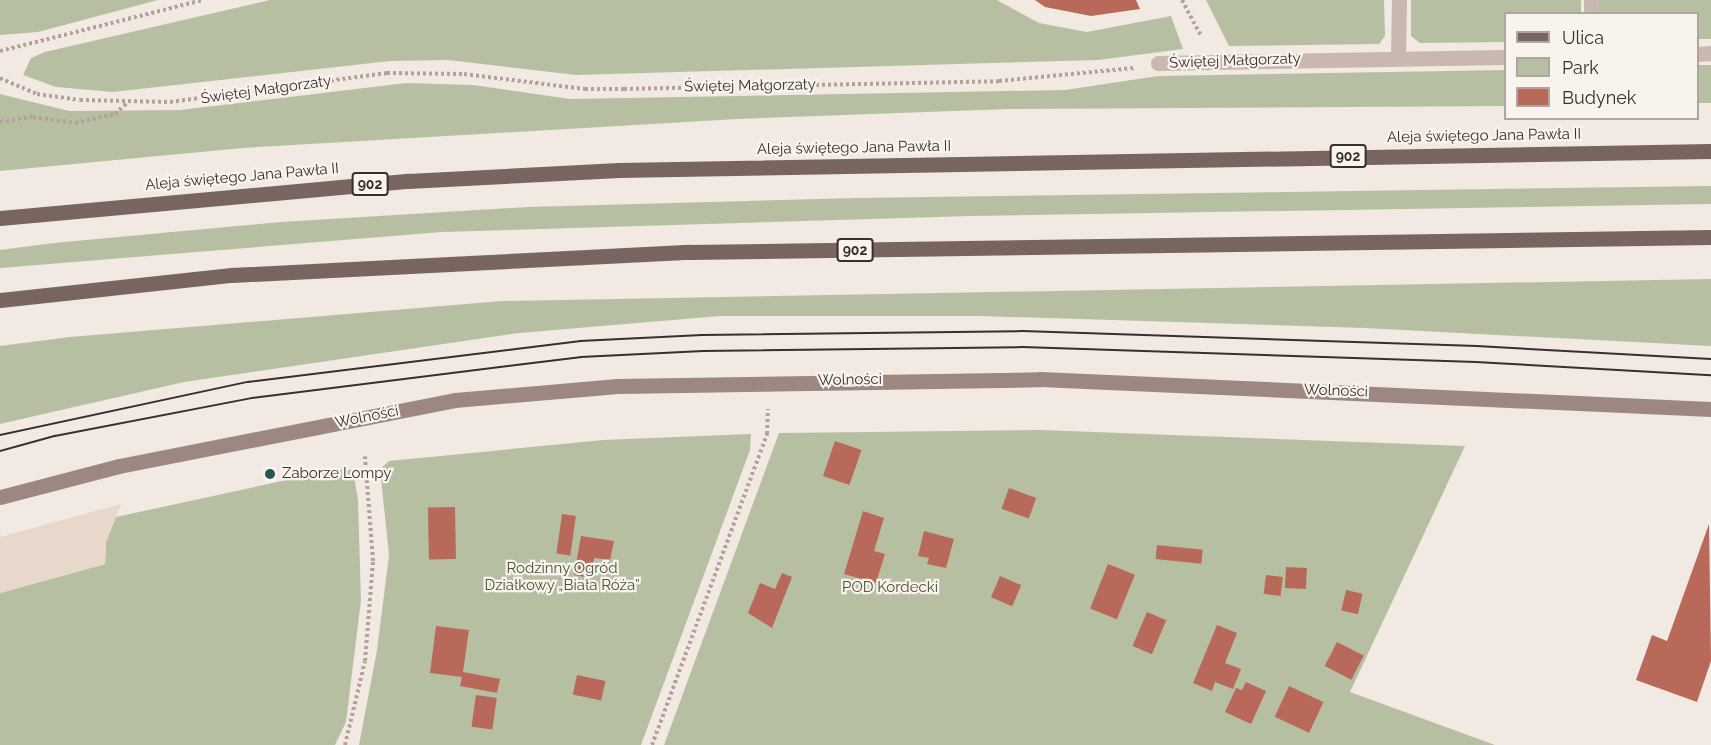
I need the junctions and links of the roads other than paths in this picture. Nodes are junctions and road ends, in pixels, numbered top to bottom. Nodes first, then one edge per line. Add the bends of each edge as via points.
1 (1399, 0) edge
2 (1504, 57) edge
3 (1398, 58) junction
4 (1158, 63) road end
5 (1711, 151) edge
6 (0, 218) edge
7 (1711, 237) edge
8 (0, 300) edge
9 (1711, 409) edge
10 (0, 497) edge

1 - 3 street
2 - 3 street, Świętej Małgorzaty
3 - 4 street, Świętej Małgorzaty
5 - 6 main road, Aleja świętego Jana Pawła II / 902 via 619,170 397,182
7 - 8 main road, 902 via 689,252 232,275
9 - 10 street, Wolności via 1040,379 618,386 455,400 119,466

